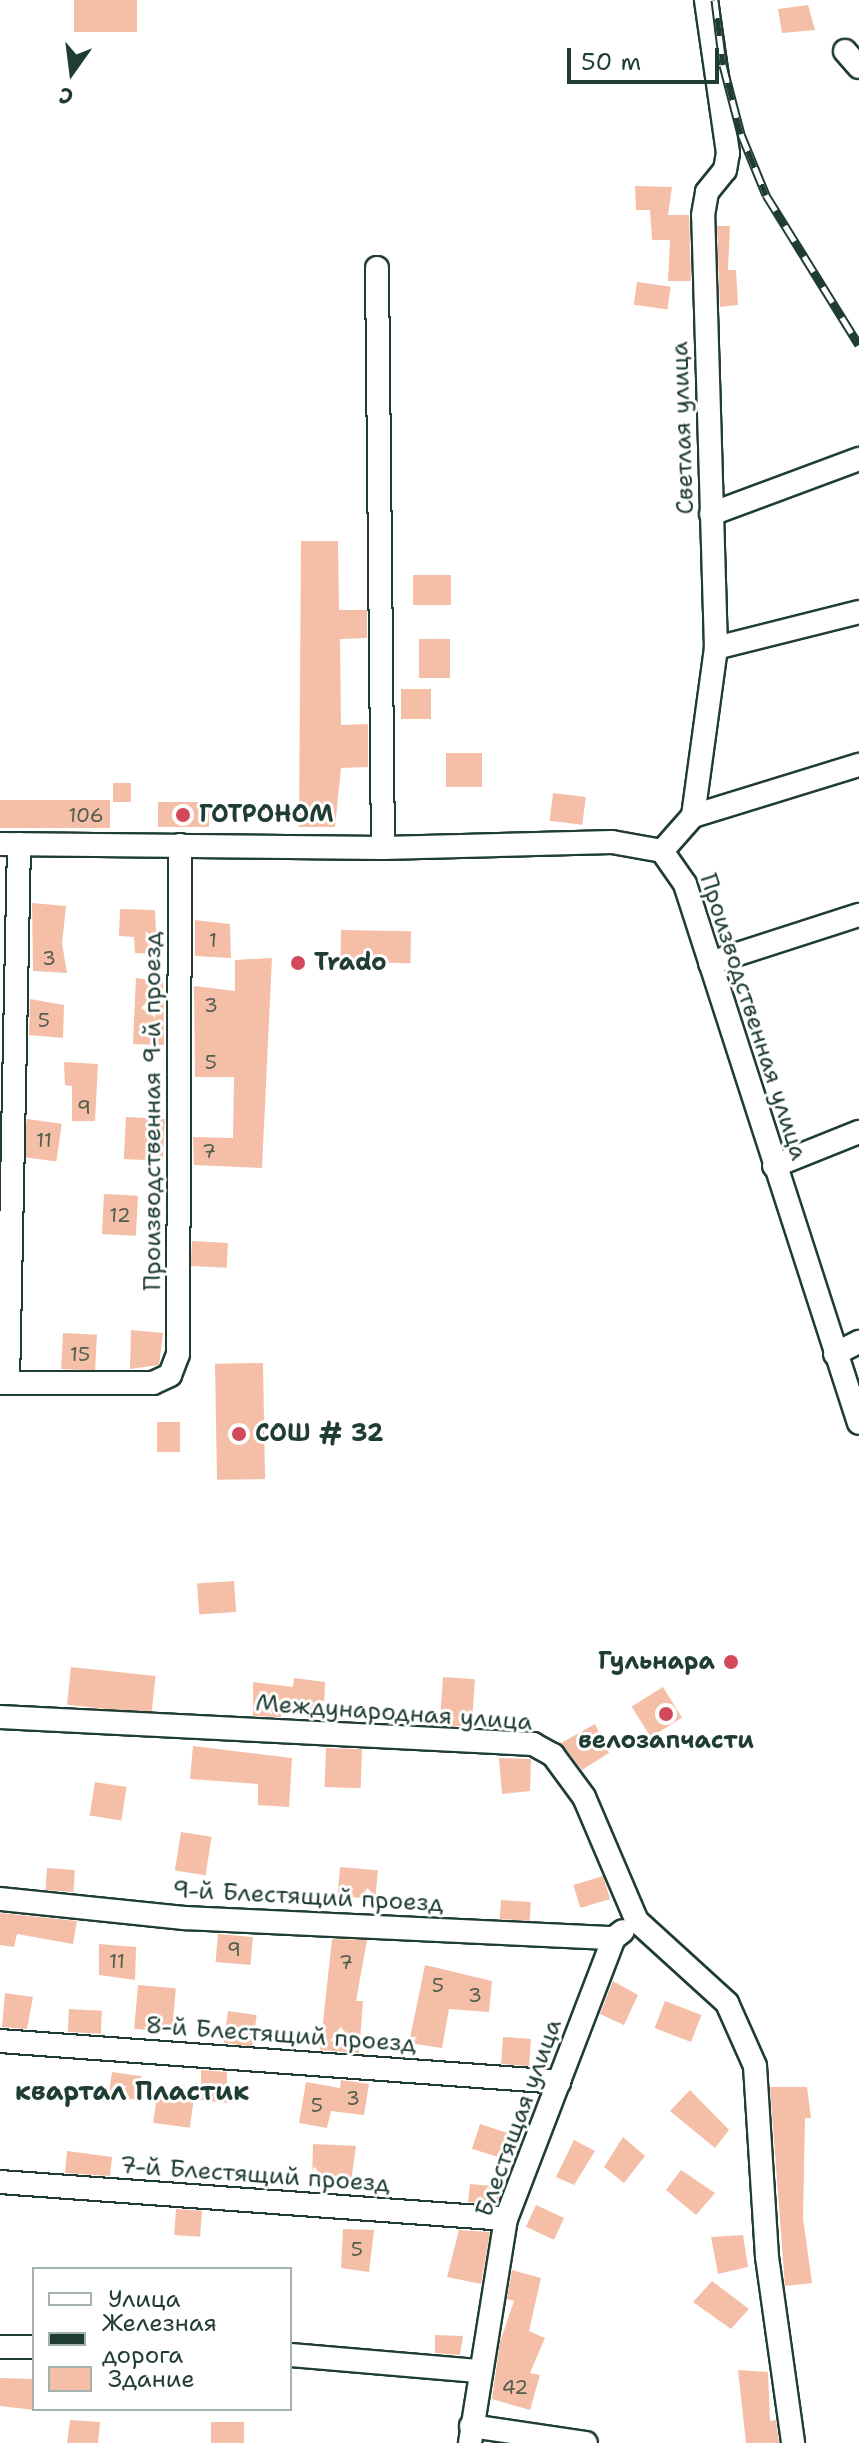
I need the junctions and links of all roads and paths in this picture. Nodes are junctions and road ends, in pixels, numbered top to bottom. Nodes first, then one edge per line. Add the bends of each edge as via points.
1 (706, 0) edge
2 (377, 268) dead end
3 (859, 459) edge
4 (711, 514) junction
5 (859, 612) edge
6 (716, 648) junction
7 (859, 765) edge
8 (693, 816) junction
9 (10, 844) edge
10 (180, 845) junction
11 (383, 848) junction
12 (662, 851) junction
13 (859, 915) edge
14 (710, 963) junction
15 (859, 1132) edge
16 (774, 1166) junction
17 (859, 1342) edge
18 (835, 1354) junction
19 (4, 1383) edge
20 (859, 1423) edge
21 (0, 1717) edge
22 (0, 1899) edge
23 (637, 1921) junction
24 (614, 1938) junction
25 (0, 2041) edge
26 (559, 2082) junction
27 (0, 2182) edge
28 (506, 2219) junction
29 (0, 2347) edge
30 (32, 2347) edge
31 (292, 2355) edge
32 (478, 2371) junction
33 (470, 2434) edge
34 (586, 2443) edge
35 (793, 2443) edge

1 - 4 street, Светлая улица via 708,43 728,153 725,170 707,192 703,215
2 - 11 street
3 - 4 street
4 - 6 street, Светлая улица
5 - 6 street
6 - 8 street, Светлая улица
7 - 8 street
8 - 12 street
9 - 10 street
9 - 19 street
10 - 11 street
10 - 19 street, Производственная 9-й проезд via 178,1329 170,1375 132,1385
11 - 12 street via 612,842
12 - 14 street, Производственная улица via 685,884
13 - 14 street
14 - 16 street, Производственная улица
15 - 16 street
16 - 18 street, Производственная улица
17 - 18 street
18 - 20 street, Производственная улица
21 - 23 street, Международная улица via 533,1744 553,1755 584,1797
22 - 24 street, 9-й Блестящий проезд via 185,1918
23 - 24 street
23 - 35 street, Международная улица via 727,2003 755,2066 767,2257
24 - 26 street, Блестящая улица
25 - 26 street, 8-й Блестящий проезд
26 - 28 street, Блестящая улица
27 - 28 street, 7-й Блестящий проезд
28 - 32 street, Блестящая улица
29 - 30 street
31 - 32 street
32 - 33 street, Блестящая улица
33 - 34 street

